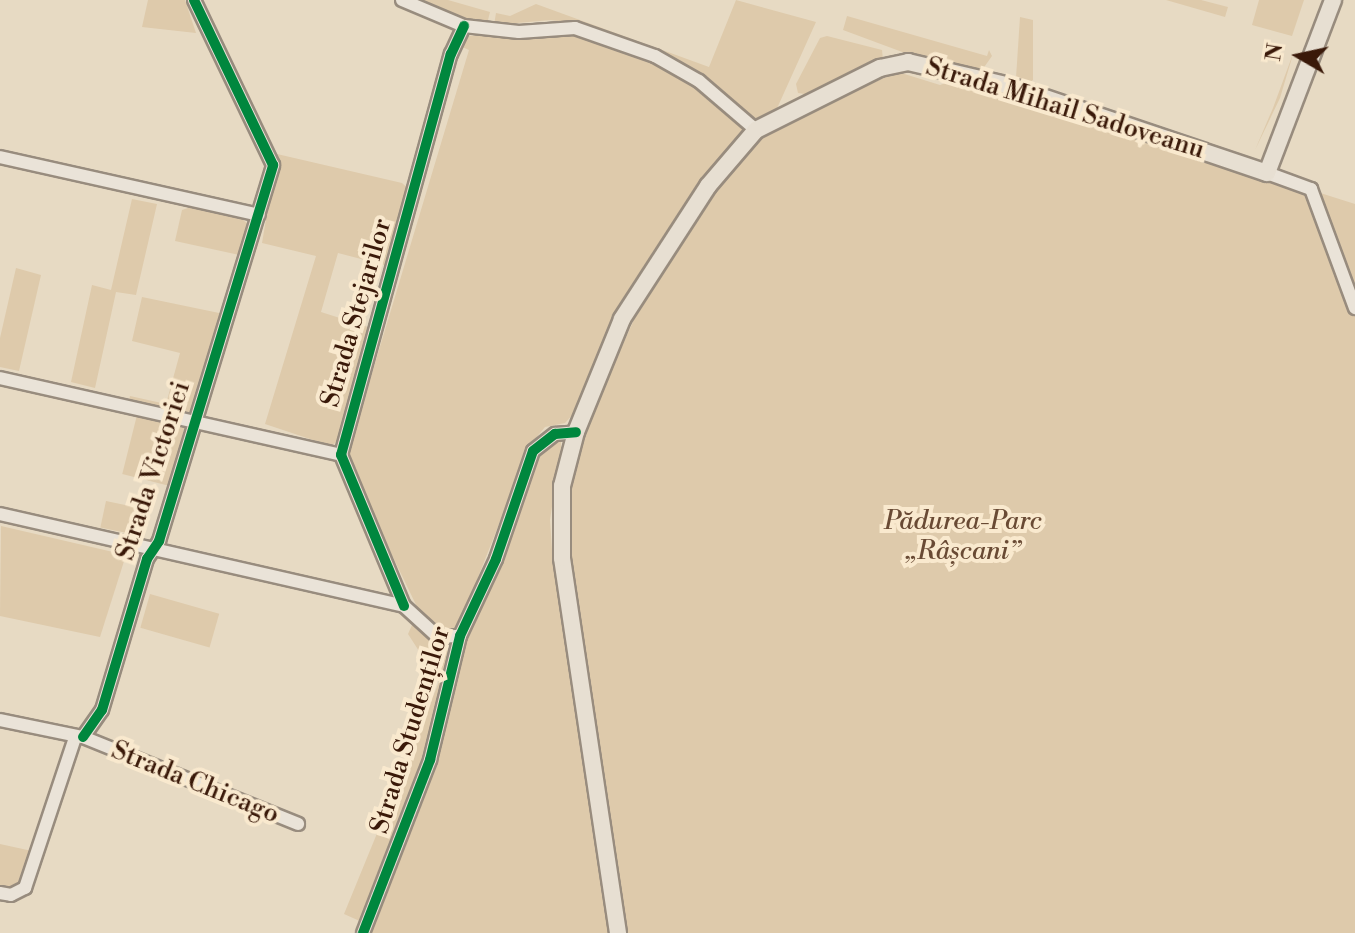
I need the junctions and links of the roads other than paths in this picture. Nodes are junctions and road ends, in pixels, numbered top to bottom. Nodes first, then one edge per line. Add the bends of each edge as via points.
1 (194, 0) edge
2 (402, 0) edge
3 (1333, 0) edge
4 (464, 26) junction
5 (756, 130) junction
6 (0, 157) edge
7 (1267, 173) junction
8 (259, 215) junction
9 (1355, 308) edge
10 (0, 378) edge
11 (195, 420) junction
12 (576, 432) junction
13 (341, 455) junction
14 (0, 514) edge
15 (153, 549) junction
16 (404, 606) junction
17 (460, 636) junction
18 (0, 720) edge
19 (79, 737) junction
20 (298, 824) dead end
21 (0, 893) edge
22 (363, 933) edge
23 (618, 933) edge

1 - 8 street, Strada Victoriei via 268,147 273,165
2 - 4 street
3 - 7 main road
4 - 5 street via 519,32 575,28 655,56 699,81
4 - 13 street, Strada Stejarilor via 451,54
5 - 7 main road, Strada Mihail Sadoveanu via 880,68 917,61 1010,86
5 - 12 main road via 708,186 645,280 622,319
6 - 8 street
7 - 9 street, Strada Mihail Sadoveanu via 1311,189
8 - 11 street, Strada Victoriei
10 - 11 street
11 - 13 street
11 - 15 street, Strada Victoriei
12 - 17 street, Strada Studenților via 555,434 533,451 496,559
12 - 23 main road via 562,486 562,558
13 - 16 street
14 - 15 street
15 - 16 street
15 - 19 street, Strada Victoriei via 102,710
16 - 17 street via 438,637
17 - 22 street, Strada Studenților via 430,760
18 - 19 street, Strada Chicago
19 - 20 street, Strada Chicago
19 - 21 street, Strada Victoriei via 25,888 19,894

